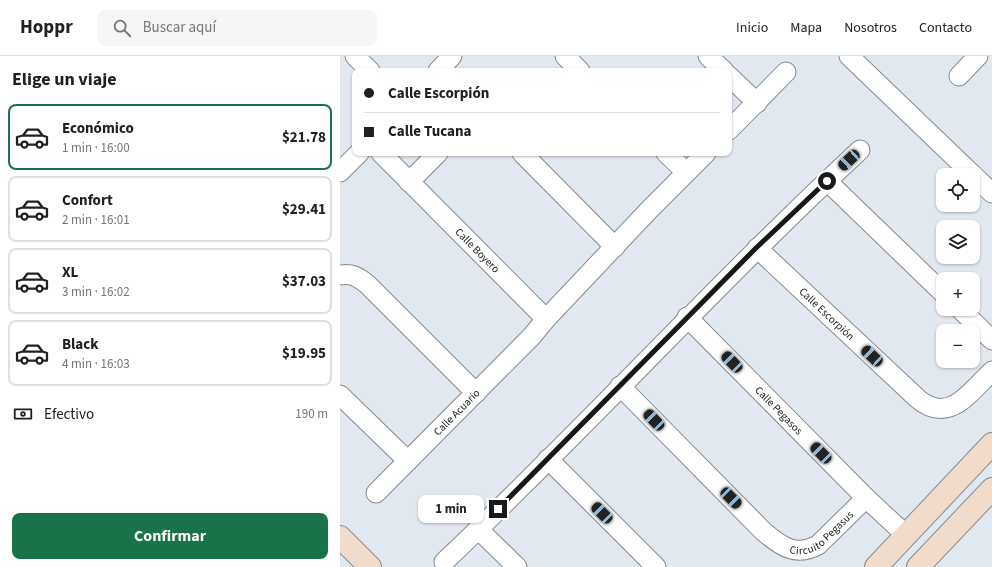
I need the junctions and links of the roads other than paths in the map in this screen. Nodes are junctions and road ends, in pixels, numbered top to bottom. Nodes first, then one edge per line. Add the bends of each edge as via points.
1 (355, 56) edge
2 (452, 56) edge
3 (565, 56) edge
4 (708, 56) edge
5 (849, 56) edge
6 (978, 56) edge
7 (367, 68) edge
8 (441, 68) edge
9 (577, 68) edge
10 (721, 68) edge
11 (786, 72) dead end
12 (959, 76) dead end
13 (732, 79) edge
14 (757, 103) junction
15 (732, 127) edge
16 (860, 150) dead end
17 (356, 156) edge
18 (384, 156) edge
19 (435, 156) edge
20 (525, 156) edge
21 (669, 156) edge
22 (703, 156) edge
23 (966, 168) edge
24 (340, 172) edge
25 (686, 172) junction
26 (827, 181) junction
27 (409, 182) junction
28 (980, 182) edge
29 (992, 193) edge
30 (615, 247) junction
31 (756, 248) junction
32 (340, 275) edge
33 (936, 285) edge
34 (967, 316) edge
35 (688, 317) junction
36 (546, 319) junction
37 (992, 340) edge
38 (992, 371) edge
39 (620, 386) junction
40 (476, 393) junction
41 (340, 395) edge
42 (992, 444) edge
43 (548, 459) junction
44 (408, 461) junction
45 (992, 490) edge
46 (376, 493) dead end
47 (866, 498) junction
48 (478, 529) junction
49 (906, 535) junction
50 (340, 537) edge
51 (444, 562) dead end
52 (370, 567) edge
53 (517, 567) edge
54 (656, 567) edge
55 (876, 567) edge
56 (918, 567) edge

1 - 7 street
2 - 8 street
3 - 9 street
4 - 10 street
5 - 23 street
6 - 12 street
11 - 14 street
13 - 14 street
14 - 15 street
16 - 26 street
17 - 24 street
18 - 27 street, Calle Boyero
19 - 27 street
20 - 30 street
21 - 25 street
22 - 25 street
25 - 30 street
26 - 31 street
26 - 33 street
27 - 36 street, Calle Boyero
28 - 29 street
30 - 36 street
31 - 35 street
31 - 38 street, Calle Escorpión via 918,399 931,408 940,410 956,405
32 - 40 street, Calle Acuario via 357,276 367,284
34 - 37 street
35 - 39 street
35 - 47 street, Calle Pegasos
36 - 40 street
39 - 43 street
39 - 47 street, Circuito Pegasus via 764,532 790,550 810,550 818,545
40 - 44 street, Calle Acuario
41 - 44 street
42 - 49 street
43 - 48 street
43 - 54 street
44 - 46 street, Calle Acuario
45 - 56 street
47 - 49 street, Calle Pegasos
48 - 51 street
48 - 53 street
49 - 55 street
50 - 52 street

